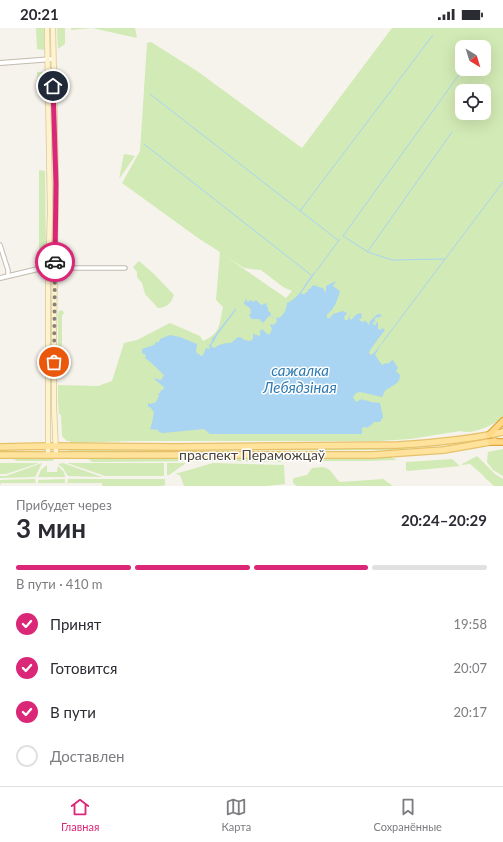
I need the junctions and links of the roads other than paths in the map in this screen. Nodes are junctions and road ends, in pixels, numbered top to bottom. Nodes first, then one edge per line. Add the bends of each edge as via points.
1 (47, 28) edge
2 (53, 28) edge
3 (47, 59) junction
4 (53, 59) junction
5 (0, 63) edge
6 (0, 245) edge
7 (48, 268) junction
8 (55, 268) junction
9 (125, 268) dead end
10 (8, 276) junction
11 (0, 278) edge
12 (503, 421) edge
13 (503, 432) edge
14 (488, 435) junction
15 (503, 441) edge
16 (491, 442) joint
17 (48, 446) junction
18 (56, 446) junction
19 (0, 447) edge
20 (48, 454) junction
21 (56, 454) junction
22 (0, 455) edge

1 - 3 main road
2 - 4 main road
3 - 4 street
3 - 5 street
3 - 7 main road via 50,211
4 - 8 main road
6 - 10 street
7 - 8 street
7 - 10 street
7 - 17 main road
8 - 9 street
8 - 18 main road
10 - 11 street
12 - 14 highway
13 - 14 main road, праспект Пераможцаў
14 - 18 main road, праспект Пераможцаў via 398,445
15 - 16 highway
16 - 21 main road, праспект Пераможцаў via 444,450 372,455
17 - 18 main road, праспект Пераможцаў
17 - 19 main road, праспект Пераможцаў
17 - 20 main road
18 - 21 main road
20 - 21 main road, праспект Пераможцаў
20 - 22 main road, праспект Пераможцаў

